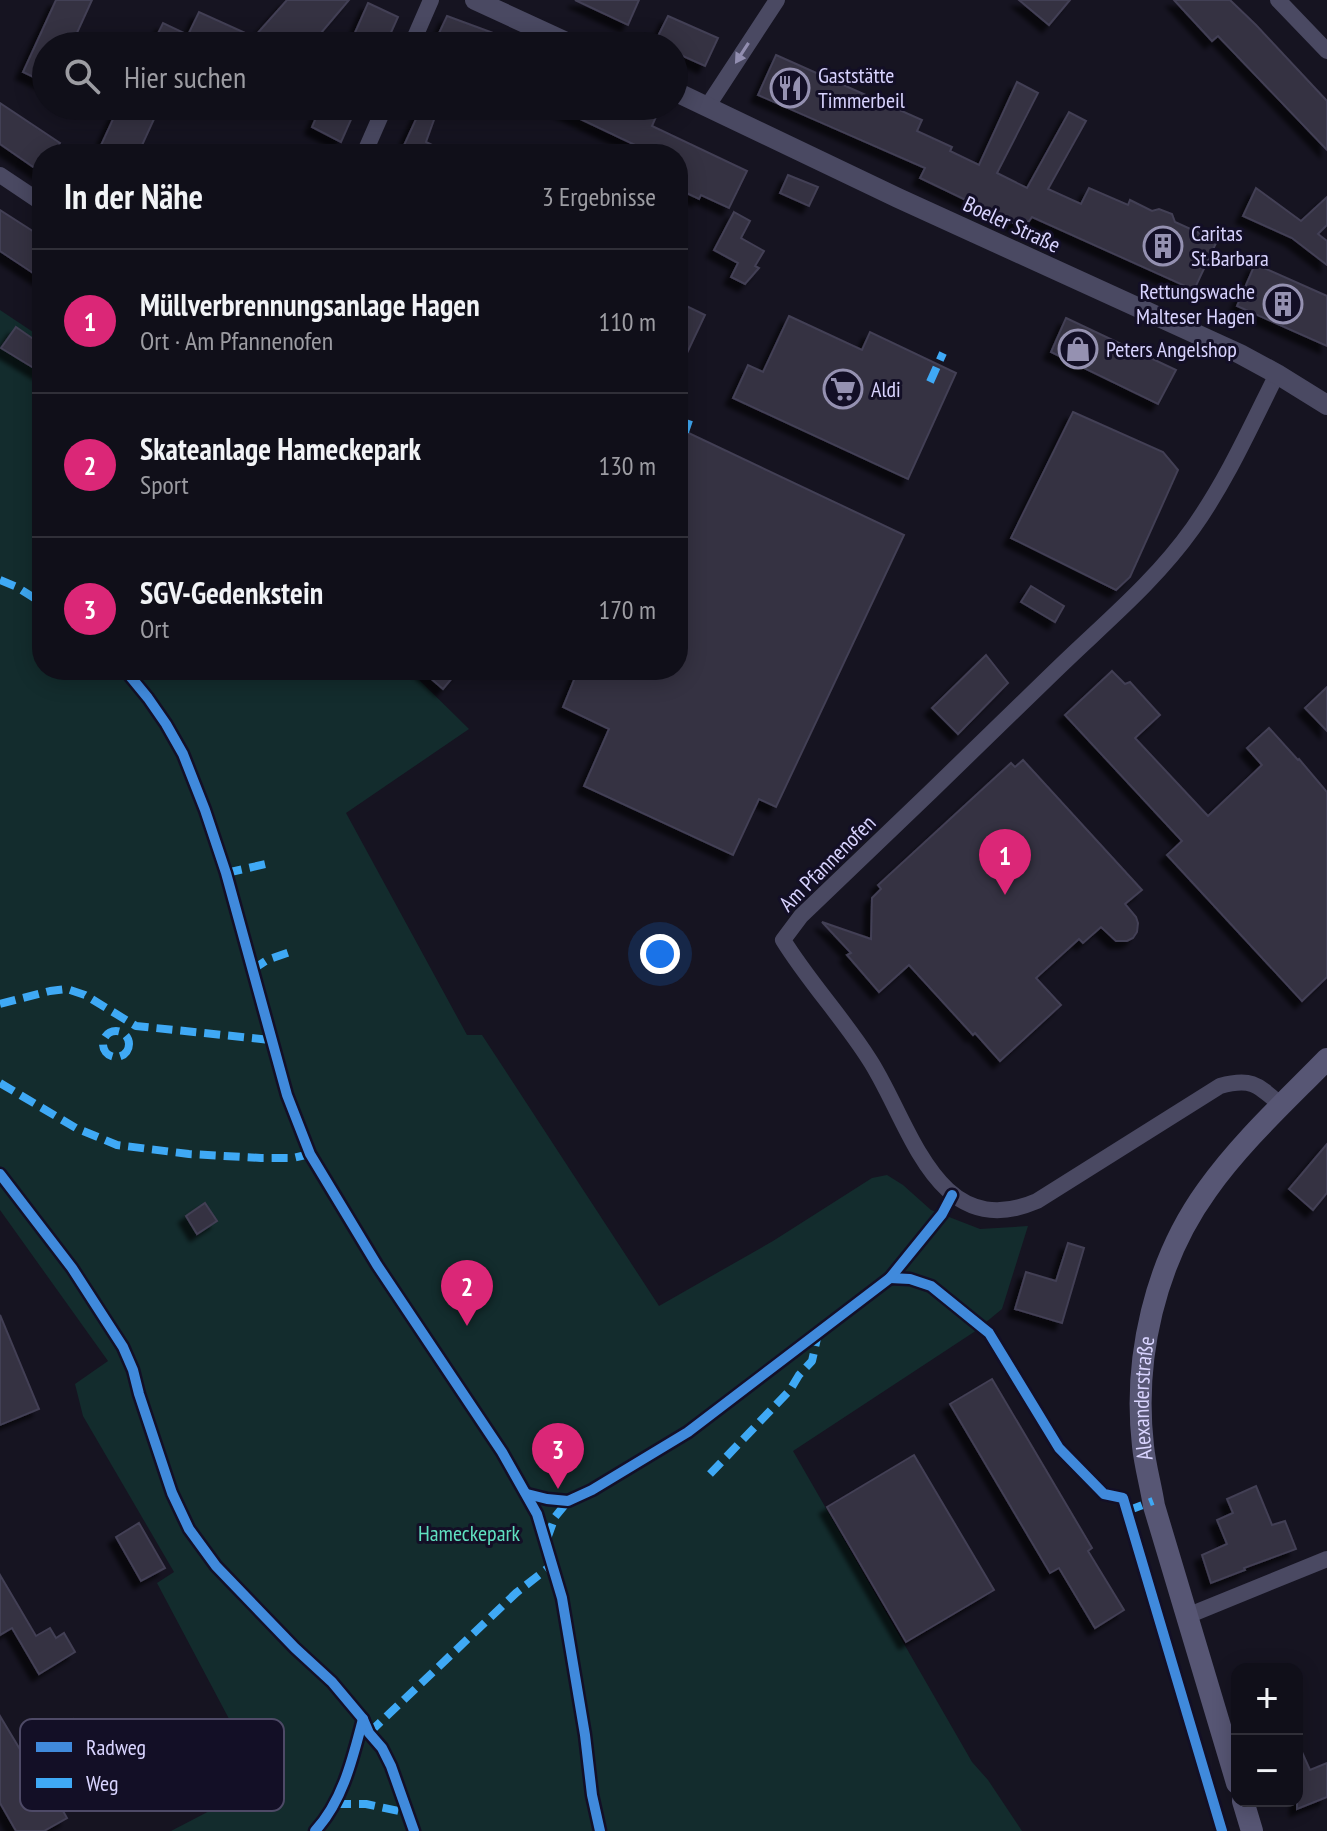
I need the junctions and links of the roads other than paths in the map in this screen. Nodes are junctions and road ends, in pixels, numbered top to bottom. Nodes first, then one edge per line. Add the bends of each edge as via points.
1 (431, 0) edge
2 (475, 0) edge
3 (777, 0) edge
4 (1278, 0) edge
5 (417, 32) edge
6 (545, 32) edge
7 (1327, 51) edge
8 (688, 98) edge
9 (707, 107) junction
10 (379, 120) edge
11 (368, 144) edge
12 (0, 175) edge
13 (32, 196) edge
14 (1277, 374) junction
15 (1327, 405) edge
16 (1327, 1059) edge
17 (1282, 1106) junction
18 (1327, 1559) edge
19 (1187, 1616) junction
20 (1231, 1763) edge
21 (1245, 1807) edge
22 (1252, 1831) edge

1 - 5 street
2 - 6 street
3 -> 9 street
4 - 7 street
8 - 9 street, Boeler Straße
9 - 14 street, Boeler Straße
10 - 11 street
12 - 13 street
14 - 15 street, Boeler Straße
14 - 17 street, Am Pfannenofen via 1218,491 1166,563 801,916 783,940 868,1057 932,1174 968,1203 999,1210 1037,1201 1220,1086 1239,1081 1260,1087
16 - 17 main road, Alexanderstraße
17 - 19 main road, Alexanderstraße via 1228,1163 1187,1221 1168,1262 1144,1348 1142,1444 1154,1506
18 - 19 street
19 - 20 main road, Alexanderstraße
21 - 22 main road

